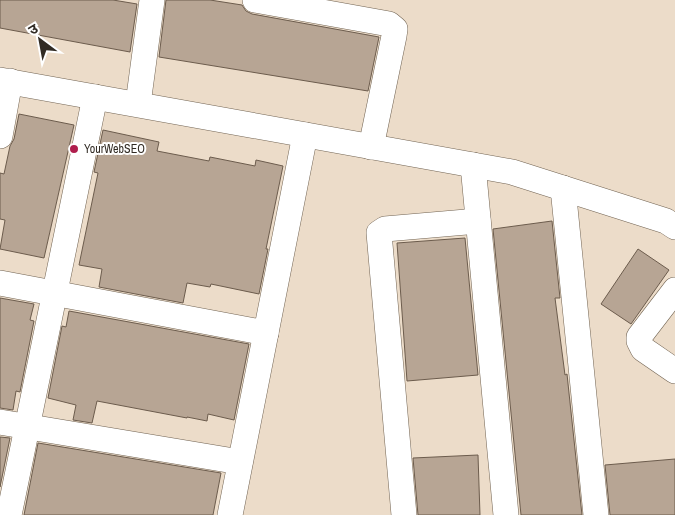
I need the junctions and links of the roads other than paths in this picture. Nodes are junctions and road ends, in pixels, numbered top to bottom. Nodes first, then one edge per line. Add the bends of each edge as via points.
1 (152, 0) edge
2 (255, 0) edge
3 (5, 80) edge
4 (95, 97) junction
5 (138, 104) junction
6 (305, 134) junction
7 (0, 136) edge
8 (371, 146) junction
9 (473, 165) junction
10 (563, 188) junction
11 (478, 221) junction
12 (675, 227) edge
13 (0, 283) edge
14 (675, 290) edge
15 (55, 294) junction
16 (266, 333) junction
17 (675, 371) edge
18 (0, 422) edge
19 (27, 427) junction
20 (240, 462) junction
21 (9, 515) edge
22 (230, 515) edge
23 (404, 515) edge
24 (506, 515) edge
25 (596, 515) edge

1 - 5 street
2 - 8 street via 389,24 395,29
3 - 4 street
3 - 7 street
4 - 5 street
4 - 15 street
5 - 6 street
6 - 8 street
6 - 16 street
8 - 9 street
9 - 10 street via 512,172
9 - 11 street
10 - 12 street via 666,221
10 - 25 street
11 - 23 street via 385,229 379,233
11 - 24 street
13 - 15 street
14 - 17 street via 638,341 642,349
15 - 16 street
15 - 19 street
16 - 20 street
18 - 19 street
19 - 20 street
19 - 21 street
20 - 22 street

